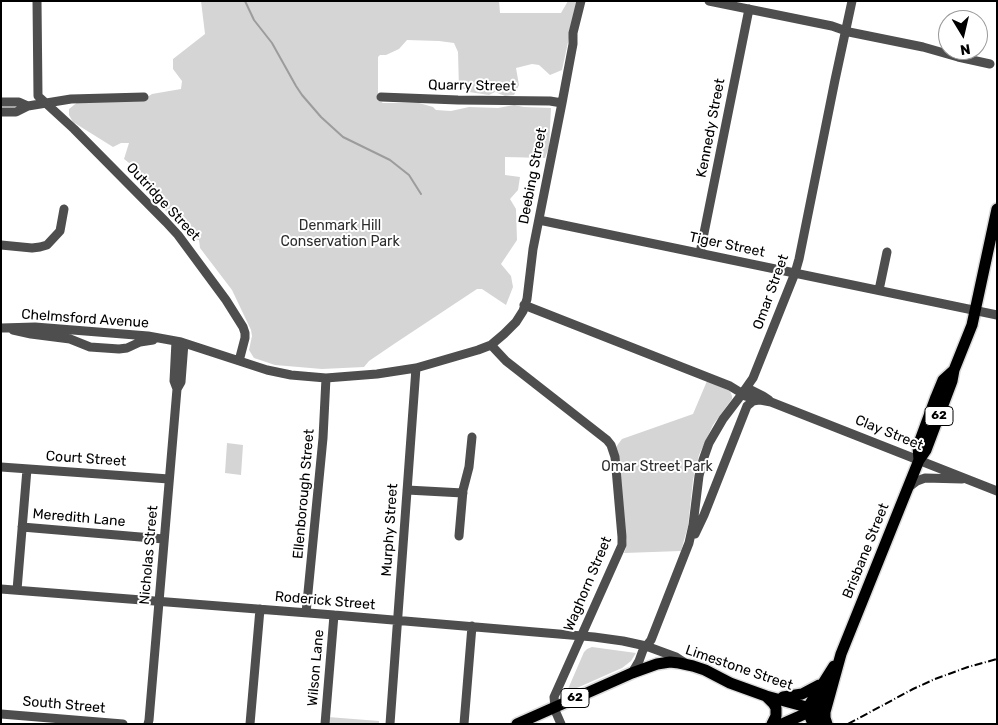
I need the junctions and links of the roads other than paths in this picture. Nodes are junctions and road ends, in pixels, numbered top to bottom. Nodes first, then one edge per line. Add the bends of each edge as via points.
1 (36, 1) edge
2 (581, 1) edge
3 (709, 1) edge
4 (852, 1) edge
5 (749, 9) junction
6 (845, 30) junction
7 (990, 64) dead end
8 (144, 97) dead end
9 (381, 98) dead end
10 (1, 102) edge
11 (46, 103) junction
12 (562, 103) junction
13 (28, 106) junction
14 (1, 112) edge
15 (64, 209) dead end
16 (997, 209) edge
17 (539, 220) junction
18 (1, 245) edge
19 (887, 252) dead end
20 (700, 253) junction
21 (795, 273) junction
22 (879, 290) junction
23 (524, 306) junction
24 (976, 310) junction
25 (997, 315) edge
26 (7, 328) edge
27 (81, 330) junction
28 (120, 334) junction
29 (161, 338) junction
30 (180, 342) junction
31 (82, 344) junction
32 (491, 345) junction
33 (126, 349) junction
34 (239, 361) junction
35 (416, 368) junction
36 (326, 378) junction
37 (744, 392) junction
38 (766, 401) junction
39 (472, 438) dead end
40 (919, 460) junction
41 (1, 467) edge
42 (27, 469) junction
43 (169, 479) junction
44 (967, 479) junction
45 (909, 487) junction
46 (407, 490) junction
47 (997, 491) edge
48 (463, 493) junction
49 (22, 527) junction
50 (459, 536) dead end
51 (164, 539) junction
52 (687, 548) junction
53 (1, 589) edge
54 (17, 590) junction
55 (159, 601) junction
56 (260, 609) junction
57 (306, 613) junction
58 (334, 615) junction
59 (397, 620) junction
60 (472, 626) junction
61 (581, 636) junction
62 (646, 646) junction
63 (840, 658) junction
64 (687, 664) junction
65 (632, 673) junction
66 (826, 680) junction
67 (766, 696) junction
68 (554, 707) junction
69 (810, 710) junction
70 (1, 714) edge
71 (822, 722) edge
72 (124, 724) edge
73 (148, 724) edge
74 (250, 724) edge
75 (325, 724) edge
76 (390, 724) edge
77 (464, 724) edge
78 (517, 724) edge
79 (561, 724) edge
80 (772, 724) edge
81 (782, 724) edge

1 - 11 street via 38,96
2 - 12 street, Deebing Street
3 - 5 street
4 - 6 street, Omar Street
5 - 6 street
5 - 20 street, Kennedy Street
6 - 7 street
6 - 21 street, Omar Street
8 - 11 street
9 - 12 street, Quarry Street
10 - 13 street
11 - 13 street
11 - 34 street, Outridge Street via 178,235 244,330 245,341
12 - 17 street, Deebing Street
13 - 14 street via 16,112
15 - 18 street via 60,231 47,245 32,248
16 - 24 main road, Brisbane Street / 62
17 - 20 street, Tiger Street
17 - 23 street, Deebing Street
19 - 22 street
20 - 21 street, Tiger Street
21 - 22 street, Tiger Street
21 - 37 street, Omar Street via 754,376
22 - 24 street, Tiger Street
23 - 32 street, Deebing Street via 516,322
23 - 37 street, Clay Street
24 - 25 street, Tiger Street
24 - 40 main road, Brisbane Street / 62 via 926,450
26 - 27 street, Chelmsford Avenue
26 - 31 street, Chelmsford Avenue via 74,339
27 - 28 street, Chelmsford Avenue
27 - 31 street
28 - 29 street, Chelmsford Avenue
28 - 33 street via 129,340
29 - 30 street, Chelmsford Avenue
29 - 33 street, Chelmsford Avenue
30 - 34 street, Chelmsford Avenue
30 - 43 street, Nicholas Street via 174,383 177,389
31 - 33 street, Chelmsford Avenue
32 - 35 street, Chelmsford Avenue
32 - 61 street, Waghorn Street via 506,361 607,440 615,457 622,545
34 - 36 street, Chelmsford Avenue via 279,373
35 - 36 street, Chelmsford Avenue
35 - 46 street, Murphy Street
36 - 57 street, Ellenborough Street
37 - 38 street, Clay Street
37 - 52 street, Omar Street via 712,437 705,455
38 - 40 street, Clay Street
38 - 52 street, Omar Street via 753,401 747,406 704,515
39 - 48 street
40 - 44 street, Clay Street
40 - 45 main road, Brisbane Street / 62
41 - 42 street, Court Street
42 - 43 street, Court Street
42 - 49 street
43 - 51 street, Nicholas Street
44 - 45 street via 924,479
44 - 47 street, Clay Street
45 - 63 main road, Brisbane Street / 62
46 - 48 street
46 - 59 street, Murphy Street
48 - 50 street
49 - 51 street, Meredith Lane
49 - 54 street
51 - 55 street, Nicholas Street
52 - 62 street, Omar Street
53 - 54 street, Roderick Street
54 - 55 street, Roderick Street
55 - 56 street, Roderick Street
55 - 73 street, Nicholas Street
56 - 57 street, Roderick Street
56 - 74 street
57 - 58 street, Roderick Street
58 - 59 street, Roderick Street
58 - 75 street, Wilson Lane
59 - 60 street, Roderick Street
59 - 76 street, Murphy Street
60 - 61 street, Roderick Street
60 - 77 street
61 - 62 street, Roderick Street
61 - 68 street, Waghorn Street via 554,697
62 - 64 street, Roderick Street
62 - 65 street, Omar Street
63 - 66 main road, Brisbane Street / 62
63 - 69 main road, Brisbane Street / 62 via 825,693
63 - 71 main road, Brisbane Street
64 - 65 main road, Limestone Street / 62 via 662,663
64 - 67 main road, Limestone Street / 62
65 - 68 main road, Limestone Street / 62
66 - 67 main road, 62 via 802,694
66 - 69 main road, Brisbane Street / 62 via 812,700
67 - 69 main road, Limestone Street / 62
67 - 80 main road via 776,709
68 - 78 main road, Limestone Street / 62
68 - 79 street
69 - 71 main road via 817,713
69 - 81 main road, Brisbane Street / 62
70 - 72 street, South Street

